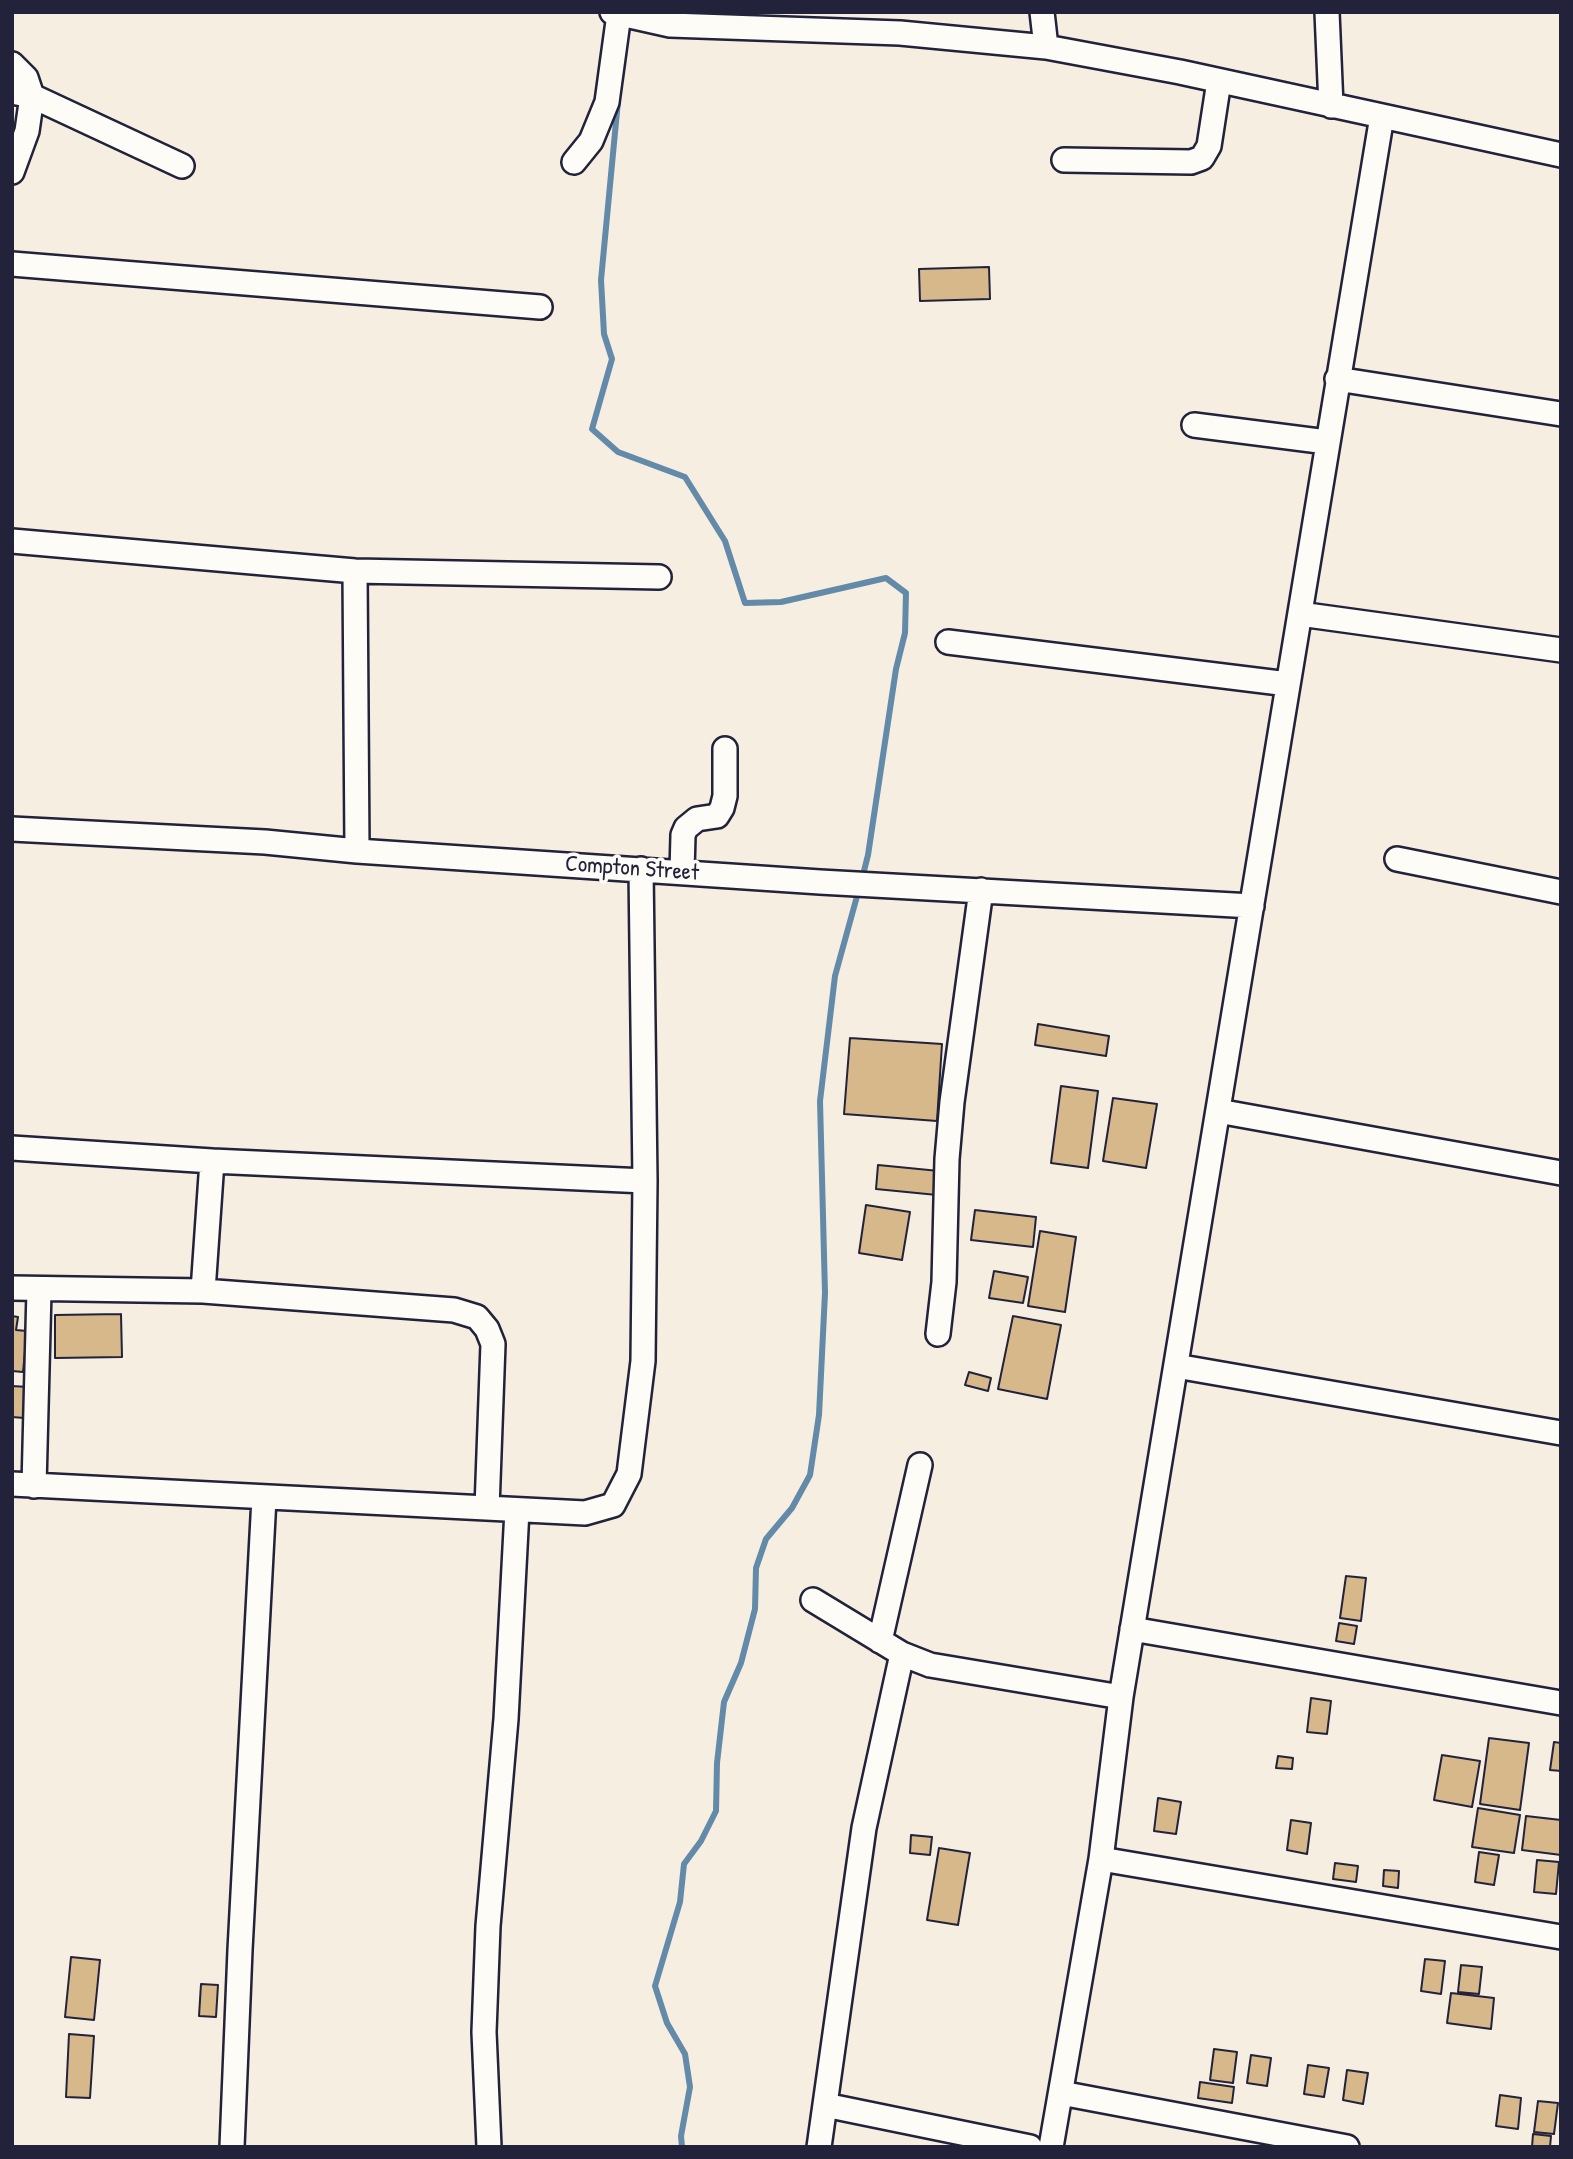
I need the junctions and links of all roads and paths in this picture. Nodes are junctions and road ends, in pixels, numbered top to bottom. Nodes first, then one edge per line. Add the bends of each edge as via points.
1 (1042, 12) edge
2 (1327, 12) edge
3 (615, 13) edge
4 (670, 18) edge
5 (900, 23) edge
6 (1046, 47) junction
7 (12, 64) edge
8 (1219, 80) junction
9 (22, 94) edge
10 (1331, 106) junction
11 (1382, 116) junction
12 (1561, 155) edge
13 (1064, 160) dead end
14 (574, 162) dead end
15 (182, 166) dead end
16 (12, 172) edge
17 (12, 264) edge
18 (540, 307) dead end
19 (1337, 379) junction
20 (1561, 414) edge
21 (1194, 425) dead end
22 (1327, 442) junction
23 (12, 541) edge
24 (355, 571) junction
25 (659, 577) dead end
26 (1300, 614) junction
27 (948, 642) dead end
28 (1561, 650) edge
29 (1289, 684) junction
30 (725, 749) dead end
31 (12, 829) edge
32 (357, 851) junction
33 (1397, 859) dead end
34 (641, 870) junction
35 (682, 872) junction
36 (981, 890) junction
37 (1561, 892) edge
38 (1252, 906) junction
39 (1218, 1111) junction
40 (12, 1148) edge
41 (212, 1161) junction
42 (1561, 1173) edge
43 (645, 1181) junction
44 (12, 1288) edge
45 (39, 1290) junction
46 (203, 1291) junction
47 (938, 1334) dead end
48 (1176, 1366) junction
49 (1561, 1433) edge
50 (920, 1465) dead end
51 (23, 1485) edge
52 (264, 1498) junction
53 (487, 1508) junction
54 (517, 1510) junction
55 (814, 1600) dead end
56 (1132, 1629) junction
57 (880, 1641) junction
58 (902, 1654) junction
59 (1121, 1697) junction
60 (1561, 1703) edge
61 (1101, 1858) junction
62 (1561, 1937) edge
63 (1061, 2093) junction
64 (825, 2105) junction
65 (232, 2147) edge
66 (489, 2147) edge
67 (819, 2147) edge
68 (1030, 2147) edge
69 (1051, 2147) edge
70 (1348, 2147) edge

1 - 6 street
2 - 10 street
3 - 4 street
3 - 14 street via 607,102 591,141
4 - 5 street
5 - 6 street
6 - 8 street
7 - 9 street via 26,78
8 - 10 street
8 - 13 street via 1209,146 1202,158 1191,162
9 - 15 street
9 - 16 street via 27,131
10 - 11 street
11 - 12 street
11 - 19 street
17 - 18 street
19 - 20 street
19 - 22 street
21 - 22 street
22 - 26 street
23 - 24 street
24 - 25 street
24 - 32 street
26 - 28 street
26 - 29 street
27 - 29 street
29 - 38 street
30 - 35 street via 722,808 717,816 697,819 686,828
31 - 32 street, Compton Street
32 - 34 street, Compton Street
33 - 37 street
34 - 35 street, Compton Street
34 - 43 street
35 - 36 street, Compton Street
36 - 38 street, Compton Street
36 - 47 street via 952,1102
38 - 39 street
39 - 42 street
39 - 48 street
40 - 41 street
41 - 43 street
41 - 46 street
43 - 54 street via 643,1362 629,1474 613,1505 585,1513
44 - 45 street
45 - 46 street
45 - 51 street
46 - 53 street via 454,1310 477,1317 493,1344
48 - 49 street
48 - 56 street
50 - 57 street
51 - 52 street
52 - 53 street
52 - 65 street
53 - 54 street
54 - 66 street via 506,1719 488,1926 484,2032
55 - 57 street
56 - 59 street
56 - 60 street
57 - 58 street
58 - 59 street via 930,1665
58 - 64 street via 864,1828
59 - 61 street
61 - 62 street
61 - 63 street
63 - 69 street
63 - 70 street
64 - 67 street
64 - 68 street

